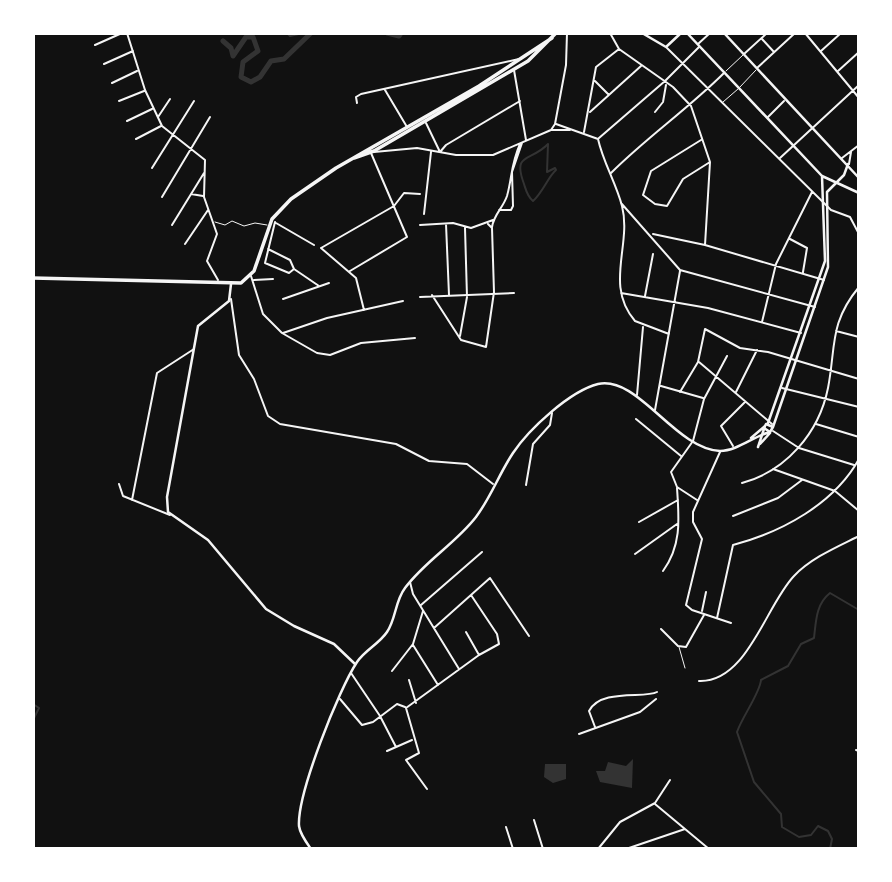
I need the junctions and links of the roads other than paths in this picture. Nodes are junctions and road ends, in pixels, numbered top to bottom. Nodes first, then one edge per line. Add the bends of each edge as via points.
1 (122, 33) edge
2 (127, 33) edge
3 (556, 33) edge
4 (566, 33) edge
5 (610, 33) edge
6 (642, 33) edge
7 (681, 33) edge
8 (687, 33) edge
9 (710, 33) edge
10 (724, 33) edge
11 (767, 33) edge
12 (795, 33) edge
13 (805, 33) edge
14 (841, 33) edge
15 (552, 38) junction
16 (761, 38) junction
17 (95, 46) dead end
18 (698, 46) junction
19 (666, 47) junction
20 (620, 49) junction
21 (134, 51) junction
22 (774, 52) junction
23 (821, 52) junction
24 (859, 52) edge
25 (744, 54) junction
26 (524, 59) junction
27 (684, 62) junction
28 (104, 64) dead end
29 (641, 66) junction
30 (514, 67) junction
31 (758, 68) junction
32 (138, 71) junction
33 (837, 72) junction
34 (724, 73) junction
35 (594, 80) junction
36 (666, 82) junction
37 (112, 83) dead end
38 (859, 85) edge
39 (709, 88) junction
40 (385, 89) junction
41 (738, 89) junction
42 (145, 90) junction
43 (852, 91) junction
44 (609, 95) junction
45 (859, 98) edge
46 (170, 99) dead end
47 (460, 99) junction
48 (786, 99) junction
49 (119, 101) dead end
50 (194, 101) dead end
51 (520, 101) junction
52 (723, 102) junction
53 (357, 103) dead end
54 (691, 106) junction
55 (153, 108) junction
56 (655, 112) dead end
57 (588, 114) junction
58 (210, 117) dead end
59 (768, 117) junction
60 (158, 118) junction
61 (127, 121) dead end
62 (425, 121) junction
63 (555, 124) junction
64 (162, 126) junction
65 (813, 127) junction
66 (408, 129) junction
67 (571, 129) junction
68 (551, 130) junction
69 (584, 132) junction
70 (173, 135) junction
71 (136, 139) dead end
72 (598, 139) junction
73 (702, 139) junction
74 (527, 141) junction
75 (384, 143) junction
76 (521, 144) junction
77 (793, 145) junction
78 (859, 145) edge
79 (192, 148) junction
80 (432, 150) junction
81 (371, 151) junction
82 (393, 151) junction
83 (852, 151) junction
84 (440, 152) junction
85 (780, 158) junction
86 (842, 158) junction
87 (710, 162) junction
88 (848, 164) junction
89 (152, 169) dead end
90 (206, 170) junction
91 (610, 174) junction
92 (822, 176) junction
93 (859, 178) edge
94 (835, 181) junction
95 (813, 191) junction
96 (859, 193) edge
97 (190, 194) junction
98 (420, 194) dead end
99 (162, 197) dead end
100 (204, 197) junction
101 (823, 201) junction
102 (621, 202) junction
103 (827, 205) junction
104 (394, 206) junction
105 (208, 209) junction
106 (498, 210) junction
107 (424, 214) dead end
108 (493, 220) junction
109 (213, 222) junction
110 (272, 222) junction
111 (446, 224) junction
112 (488, 224) junction
113 (172, 225) dead end
114 (420, 225) dead end
115 (465, 228) junction
116 (492, 228) junction
117 (651, 233) junction
118 (859, 234) edge
119 (789, 239) junction
120 (185, 244) dead end
121 (314, 245) dead end
122 (705, 245) junction
123 (267, 248) junction
124 (653, 254) dead end
125 (776, 264) junction
126 (826, 266) junction
127 (294, 270) junction
128 (680, 270) junction
129 (349, 272) junction
130 (803, 273) junction
131 (33, 278) edge
132 (252, 278) junction
133 (273, 279) dead end
134 (822, 279) junction
135 (329, 283) dead end
136 (221, 284) junction
137 (232, 284) junction
138 (319, 286) junction
139 (859, 287) edge
140 (494, 292) junction
141 (514, 293) dead end
142 (621, 293) junction
143 (432, 295) junction
144 (769, 295) junction
145 (449, 296) junction
146 (420, 297) dead end
147 (467, 297) junction
148 (645, 297) junction
149 (230, 298) junction
150 (283, 299) dead end
151 (403, 301) dead end
152 (674, 302) junction
153 (813, 307) junction
154 (364, 310) junction
155 (762, 322) junction
156 (807, 322) junction
157 (643, 326) junction
158 (835, 330) junction
159 (282, 333) junction
160 (801, 333) junction
161 (669, 334) junction
162 (459, 337) junction
163 (859, 337) edge
164 (415, 338) dead end
165 (194, 349) junction
166 (757, 350) junction
167 (727, 356) dead end
168 (859, 360) edge
169 (794, 361) junction
170 (698, 362) junction
171 (830, 371) junction
172 (715, 377) junction
173 (859, 378) edge
174 (660, 386) junction
175 (783, 388) junction
176 (680, 392) junction
177 (735, 393) junction
178 (637, 397) junction
179 (704, 399) junction
180 (825, 399) junction
181 (746, 401) junction
182 (778, 404) junction
183 (859, 407) edge
184 (552, 412) junction
185 (654, 412) junction
186 (636, 419) dead end
187 (767, 424) junction
188 (814, 424) junction
189 (772, 429) junction
190 (763, 434) junction
191 (859, 437) edge
192 (693, 441) junction
193 (747, 441) junction
194 (734, 447) junction
195 (799, 448) junction
196 (720, 451) junction
197 (681, 457) junction
198 (859, 459) edge
199 (855, 466) junction
200 (773, 469) junction
201 (803, 479) junction
202 (742, 483) dead end
203 (119, 484) dead end
204 (526, 485) dead end
205 (495, 486) junction
206 (677, 487) junction
207 (835, 491) junction
208 (132, 500) junction
209 (678, 500) junction
210 (697, 500) junction
211 (859, 511) edge
212 (170, 515) junction
213 (733, 516) dead end
214 (639, 522) dead end
215 (679, 523) junction
216 (859, 536) edge
217 (482, 552) dead end
218 (635, 554) dead end
219 (663, 571) dead end
220 (410, 582) junction
221 (404, 590) junction
222 (706, 592) dead end
223 (413, 594) junction
224 (471, 595) junction
225 (420, 606) junction
226 (423, 611) junction
227 (702, 613) junction
228 (717, 618) junction
229 (731, 622) dead end
230 (434, 628) junction
231 (662, 629) dead end
232 (466, 632) dead end
233 (529, 636) dead end
234 (413, 644) junction
235 (679, 646) junction
236 (479, 655) junction
237 (355, 664) junction
238 (685, 668) dead end
239 (459, 670) junction
240 (392, 671) dead end
241 (351, 673) junction
242 (409, 680) dead end
243 (699, 681) dead end
244 (439, 686) junction
245 (657, 692) dead end
246 (339, 698) junction
247 (656, 699) dead end
248 (416, 702) junction
249 (406, 708) junction
250 (380, 716) junction
251 (595, 727) junction
252 (579, 734) dead end
253 (413, 740) junction
254 (396, 747) junction
255 (387, 751) dead end
256 (670, 780) dead end
257 (427, 789) dead end
258 (654, 803) junction
259 (534, 820) dead end
260 (506, 827) dead end
261 (686, 827) junction
262 (600, 848) edge
263 (311, 849) edge
264 (513, 849) edge
265 (543, 849) edge
266 (626, 849) edge
267 (709, 849) edge

1 - 17 street
2 - 21 street
3 - 15 main road
4 - 63 street via 566,65
5 - 20 street
6 - 19 main road
7 - 19 main road
8 - 18 main road
9 - 18 street
10 - 25 main road
11 - 16 street
12 - 22 street
13 - 23 street
14 - 23 street
15 - 26 main road
15 - 26 main road
16 - 22 street
16 - 25 street
18 - 27 street
18 - 34 main road
19 - 27 street
20 - 29 street
20 - 35 street via 598,65
21 - 28 street
21 - 32 street
22 - 31 street
23 - 33 street
24 - 33 street
25 - 31 main road
25 - 34 street
26 - 30 main road
26 - 40 street
27 - 36 street
27 - 39 street
29 - 36 street
29 - 44 street
30 - 47 main road
30 - 51 street
31 - 41 street
31 - 48 main road
32 - 37 street
32 - 42 street
33 - 43 street
34 - 39 street
34 - 41 main road
35 - 44 street
35 - 57 street
36 - 54 street
36 - 56 street via 663,102
36 - 72 street
38 - 43 street
39 - 52 street
39 - 54 street
40 - 53 street via 359,95
40 - 66 street
41 - 52 street
41 - 59 main road
42 - 49 street
42 - 55 street
43 - 45 street
43 - 65 street
44 - 57 street
46 - 60 street
47 - 62 main road
47 - 66 main road
48 - 59 street
48 - 65 main road
50 - 70 street
51 - 74 street
51 - 84 street
52 - 85 street
54 - 73 street
54 - 91 street via 650,135
55 - 60 street
55 - 61 street
57 - 69 street
58 - 79 street
59 - 77 main road
60 - 64 street
62 - 66 main road
62 - 84 street
63 - 67 street
63 - 68 street
64 - 70 street
64 - 71 street
65 - 77 street
65 - 86 main road
66 - 75 main road
67 - 68 street
67 - 69 street
68 - 74 street
69 - 72 street
70 - 79 street
70 - 89 street
72 - 91 street
73 - 87 street
73 - 87 street via 651,171 643,195 667,206 683,179
74 - 76 street
75 - 81 main road
75 - 82 street
76 - 84 street via 493,155
76 - 106 street via 511,166 507,195
76 - 106 street via 512,172 513,206
77 - 85 street
77 - 92 main road
78 - 83 street
79 - 90 street via 205,160
79 - 99 street
80 - 82 street
80 - 84 street
80 - 107 street
81 - 82 street
81 - 104 street
81 - 110 main road via 292,199
83 - 86 street
83 - 88 street
85 - 95 street
86 - 88 main road
87 - 122 street
88 - 93 main road
88 - 94 main road via 844,175
90 - 97 street
90 - 100 street
91 - 102 street
92 - 94 main road
92 - 101 main road
94 - 96 main road
94 - 103 main road via 827,192
95 - 101 street
95 - 119 street
97 - 100 street
97 - 113 street
98 - 104 street via 404,193
100 - 105 street
101 - 103 street
101 - 126 main road
102 - 117 street
102 - 142 street
103 - 118 street via 831,211 848,215
103 - 126 main road
104 - 129 street via 407,237
104 - 129 street via 321,248
105 - 109 street
105 - 120 street
106 - 108 street
108 - 112 street
108 - 116 street
109 - 110 street via 244,226
109 - 136 street via 216,238 207,261
110 - 121 street
110 - 123 street
110 - 132 main road
111 - 114 street
111 - 115 street
111 - 145 street
112 - 115 street
112 - 116 street
115 - 147 street
116 - 140 street
117 - 122 street
117 - 128 street
119 - 125 street
119 - 130 street via 807,248
122 - 125 street
123 - 127 street via 290,260
123 - 127 street via 266,265 289,274
124 - 148 street
125 - 130 street
125 - 144 street
126 - 134 main road
127 - 138 street
128 - 144 street
128 - 152 street
129 - 154 street via 359,283
130 - 134 street
131 - 136 main road
132 - 133 street
132 - 137 main road
132 - 159 street via 259,309
134 - 153 main road
135 - 138 street
136 - 137 main road
137 - 149 main road
138 - 150 street
139 - 158 street
140 - 141 street
140 - 147 street
140 - 162 street via 488,345 481,348
142 - 148 street
142 - 157 street via 630,316
143 - 145 street
143 - 146 street
143 - 162 street
144 - 153 street
144 - 155 street
145 - 147 street
147 - 162 street
148 - 152 street
149 - 165 main road via 199,323
149 - 205 street via 239,355 273,420 396,444 429,461 467,464
151 - 154 street
152 - 155 street
152 - 161 street
153 - 156 main road
154 - 159 street
155 - 160 street
156 - 160 main road
156 - 169 main road
157 - 161 street
157 - 178 street
158 - 163 street
158 - 171 street
159 - 164 street via 308,350 330,355 361,343
160 - 169 main road
161 - 174 street
165 - 208 street via 157,373
165 - 212 main road via 167,497
166 - 169 street
166 - 170 street via 740,348 705,329
166 - 177 street
167 - 172 street
168 - 173 street
169 - 171 street
169 - 175 main road
170 - 172 street
170 - 176 street
171 - 173 street
171 - 180 street
172 - 177 street
172 - 179 street
174 - 176 street
174 - 185 street
175 - 180 street
175 - 182 main road
176 - 179 street
177 - 181 street
178 - 184 main road via 612,384 598,384
178 - 185 main road
179 - 192 street
180 - 183 street
180 - 188 street
181 - 187 street
181 - 194 street via 721,426
182 - 187 main road
182 - 189 main road
184 - 204 street via 550,425 533,444
184 - 205 main road via 519,444
185 - 192 main road
186 - 197 street
187 - 189 main road
187 - 189 main road
187 - 190 main road
187 - 193 main road
188 - 191 street
188 - 195 street
189 - 190 main road
189 - 190 main road via 758,447
189 - 195 street
190 - 193 main road
192 - 196 main road
192 - 197 street
193 - 194 main road
194 - 196 main road
195 - 199 street
195 - 200 street
196 - 210 street
197 - 206 street via 671,472
198 - 199 street
199 - 207 street
200 - 201 street
200 - 202 street
201 - 207 street
201 - 213 street via 778,498
203 - 208 street via 123,496
205 - 220 main road via 466,530
206 - 209 street
206 - 210 street
207 - 211 street
207 - 228 street via 791,523 733,545
208 - 212 street
209 - 214 street
209 - 215 street
210 - 227 street via 693,522 702,539 686,602 688,608
212 - 237 main road via 208,540 270,612 334,644
215 - 218 street
215 - 219 street via 674,553
216 - 243 street via 799,571 738,663 717,678
217 - 225 street
220 - 221 main road
220 - 223 street
221 - 223 street
221 - 237 main road via 387,633
222 - 227 street
223 - 225 street
224 - 230 street
224 - 233 street via 492,580
224 - 236 street via 500,642
225 - 226 street
226 - 230 street
226 - 234 street
227 - 228 street
227 - 235 street via 689,644
228 - 229 street
230 - 239 street
231 - 235 street
232 - 236 street
234 - 240 street
234 - 244 street
235 - 238 street
236 - 239 street
237 - 241 main road
239 - 244 street
241 - 246 main road
241 - 250 street
242 - 248 street
244 - 248 street
245 - 251 street via 622,694 593,705 589,710
246 - 250 street via 359,724
246 - 263 main road via 301,805 299,828
247 - 251 street via 640,712
248 - 249 street
249 - 250 street via 397,704
249 - 253 street
250 - 254 street
251 - 252 street
253 - 254 street
253 - 257 street via 418,754 406,760
254 - 255 street
256 - 258 street
258 - 261 street
258 - 262 street via 620,822
259 - 265 street
260 - 264 street
261 - 266 street
261 - 267 street

